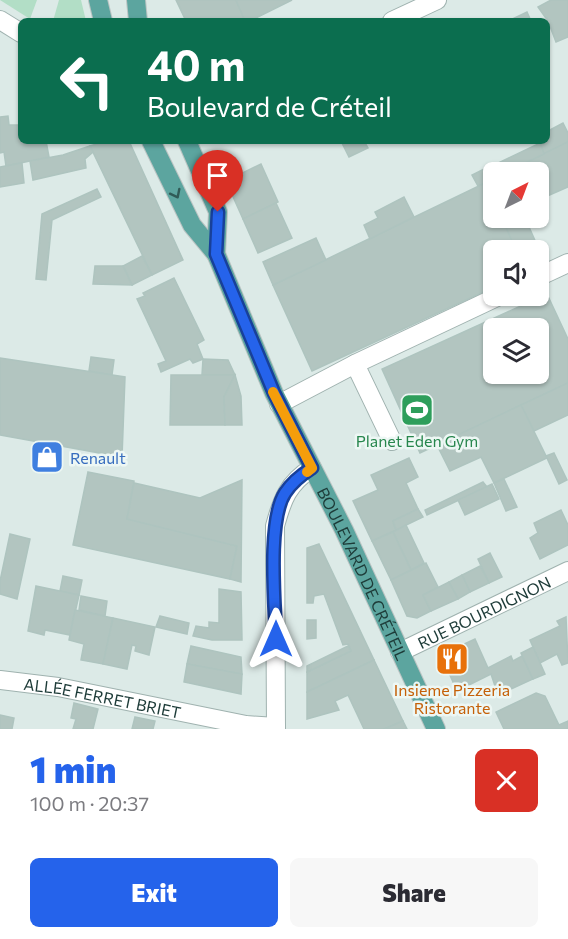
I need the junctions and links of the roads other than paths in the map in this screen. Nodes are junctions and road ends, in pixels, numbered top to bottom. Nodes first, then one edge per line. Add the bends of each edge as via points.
1 (98, 0) edge
2 (136, 0) edge
3 (437, 0) edge
4 (102, 18) edge
5 (138, 18) edge
6 (398, 18) edge
7 (0, 20) edge
8 (18, 31) edge
9 (152, 144) edge
10 (188, 144) edge
11 (216, 254) junction
12 (568, 263) edge
13 (549, 272) edge
14 (483, 304) edge
15 (355, 364) junction
16 (279, 404) junction
17 (392, 441) dead end
18 (312, 468) junction
19 (568, 571) edge
20 (400, 652) junction
21 (0, 680) edge
22 (276, 728) edge
23 (436, 729) edge

1 - 4 main road
2 - 5 main road
3 - 6 street
7 - 8 street
9 -> 11 main road, BOULEVARD DE CRÉTEIL via 192,225
10 - 11 main road, BOULEVARD DE CRÉTEIL via 218,212
11 - 16 main road, BOULEVARD DE CRÉTEIL
12 - 13 street
14 - 15 street
15 - 16 street
15 - 17 street
16 - 18 main road, BOULEVARD DE CRÉTEIL
18 - 20 main road, BOULEVARD DE CRÉTEIL
18 - 22 street via 284,495 275,526
19 - 20 street, RUE BOURDIGNON
20 - 23 main road, BOULEVARD DE CRÉTEIL
21 - 22 street, ALLÉE FERRET BRIET via 58,687

